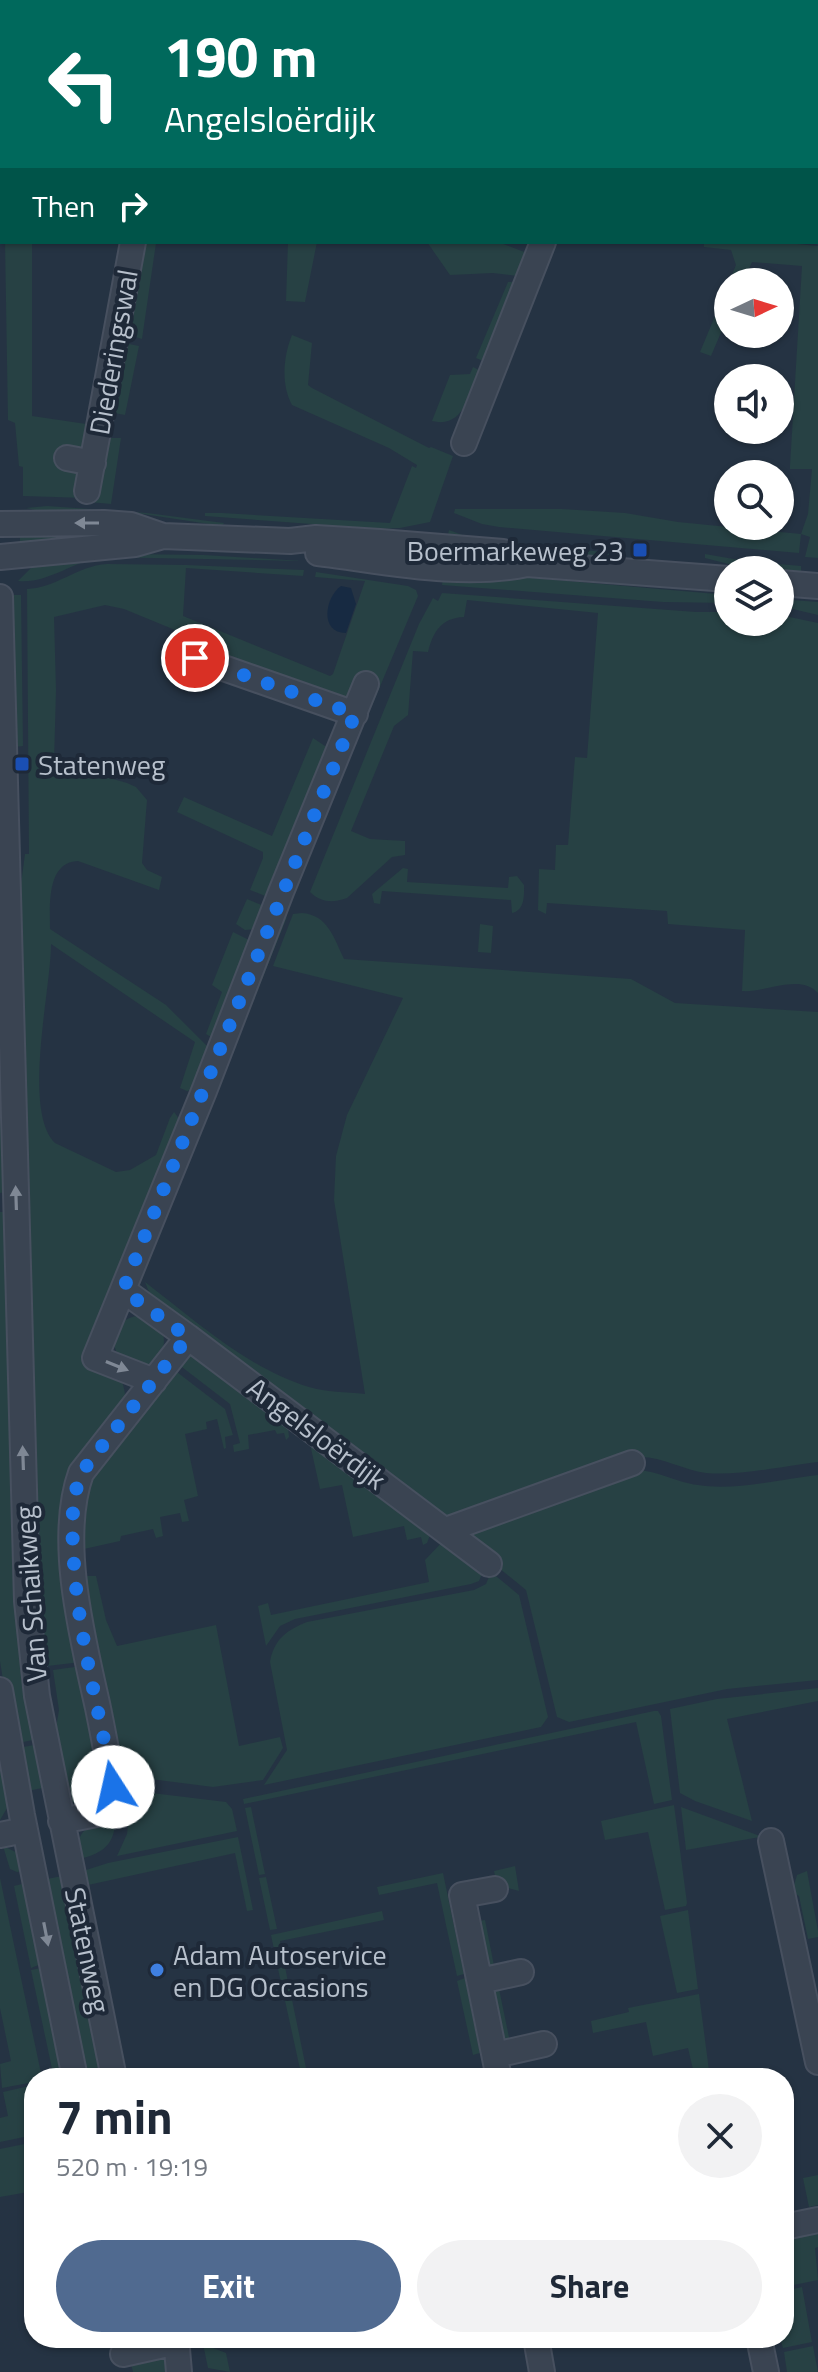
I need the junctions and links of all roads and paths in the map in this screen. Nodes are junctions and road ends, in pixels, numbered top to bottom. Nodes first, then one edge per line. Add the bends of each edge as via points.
1 (133, 244) edge
2 (542, 244) edge
3 (464, 443) dead end
4 (67, 458) dead end
5 (93, 463) junction
6 (87, 491) dead end
7 (0, 515) edge
8 (0, 524) edge
9 (163, 536) junction
10 (0, 557) edge
11 (0, 568) edge
12 (714, 578) edge
13 (794, 584) edge
14 (818, 586) edge
15 (0, 597) edge
16 (195, 658) dead end
17 (366, 684) dead end
18 (355, 714) junction
19 (123, 1290) junction
20 (188, 1337) junction
21 (154, 1381) junction
22 (632, 1463) dead end
23 (446, 1530) junction
24 (489, 1564) dead end
25 (0, 1690) edge
26 (55, 1792) junction
27 (19, 1800) junction
28 (61, 1821) junction
29 (25, 1830) junction
30 (0, 1835) edge
31 (771, 1841) dead end
32 (67, 1849) junction
33 (31, 1857) junction
34 (495, 1889) dead end
35 (521, 1972) dead end
36 (480, 1981) junction
37 (544, 2044) dead end
38 (818, 2062) edge
39 (497, 2066) edge
40 (73, 2068) edge
41 (112, 2068) edge
42 (818, 2220) edge
43 (794, 2225) edge
44 (152, 2348) edge
45 (177, 2348) edge
46 (538, 2348) edge
47 (761, 2348) edge
48 (124, 2355) edge
49 (179, 2372) edge
50 (542, 2372) edge
51 (766, 2372) edge

1 - 5 street, Diederingswal
2 - 3 street
4 - 5 street, Diederingswal
5 - 6 street, Diederingswal
7 - 8 street
9 -> 8 street via 131,525
8 - 10 street
9 - 10 street via 135,544
9 - 12 street via 290,541 317,553 412,564 503,569 527,564
10 - 11 street
13 - 14 street
26 -> 15 street, Van Schaikweg via 27,1601
16 - 18 street
17 - 18 street
18 - 19 street
19 - 20 street, Angelsloërdijk
19 -> 21 street via 95,1358
20 - 21 street
20 - 23 street, Angelsloërdijk
21 - 28 street via 81,1473 75,1490 78,1617 117,1810
22 - 23 street
23 - 24 street, Angelsloërdijk
25 - 27 street, Van Schaikweg
26 - 27 street
26 - 28 street, Van Schaikweg
27 - 29 street, Van Schaikweg
28 - 32 street, Statenweg
29 - 30 street
29 - 33 street, Statenweg
31 - 38 street
32 - 33 street
32 - 41 street, Statenweg
33 -> 40 street, Statenweg
34 - 36 street via 462,1895
35 - 36 street
36 - 39 street
37 - 39 street
42 - 43 street
44 - 48 street
45 - 49 street
46 - 50 street
47 - 51 street

